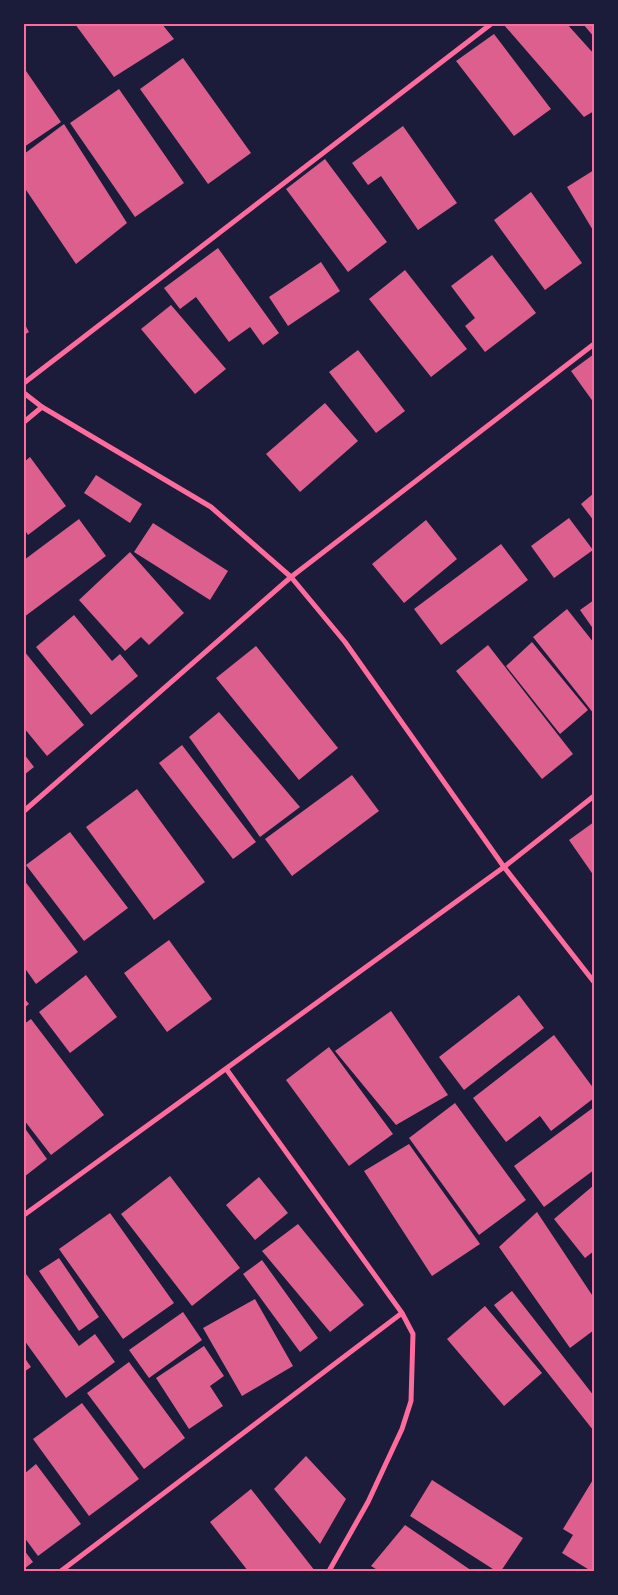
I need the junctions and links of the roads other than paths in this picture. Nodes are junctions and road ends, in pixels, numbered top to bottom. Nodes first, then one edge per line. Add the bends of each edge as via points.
1 (491, 24) edge
2 (594, 344) edge
3 (24, 383) edge
4 (24, 393) edge
5 (42, 407) junction
6 (24, 422) edge
7 (291, 577) junction
8 (594, 796) edge
9 (24, 811) edge
10 (504, 866) junction
11 (594, 982) edge
12 (227, 1070) junction
13 (24, 1215) edge
14 (402, 1313) junction
15 (61, 1571) edge
16 (329, 1571) edge

1 - 3 street
2 - 7 street
4 - 5 street
5 - 6 street
5 - 7 street via 211,508
7 - 9 street
7 - 10 street via 345,642
8 - 10 street
10 - 11 street
10 - 12 street
12 - 13 street
12 - 14 street
14 - 15 street
14 - 16 street via 413,1334 411,1401 402,1429 368,1502

